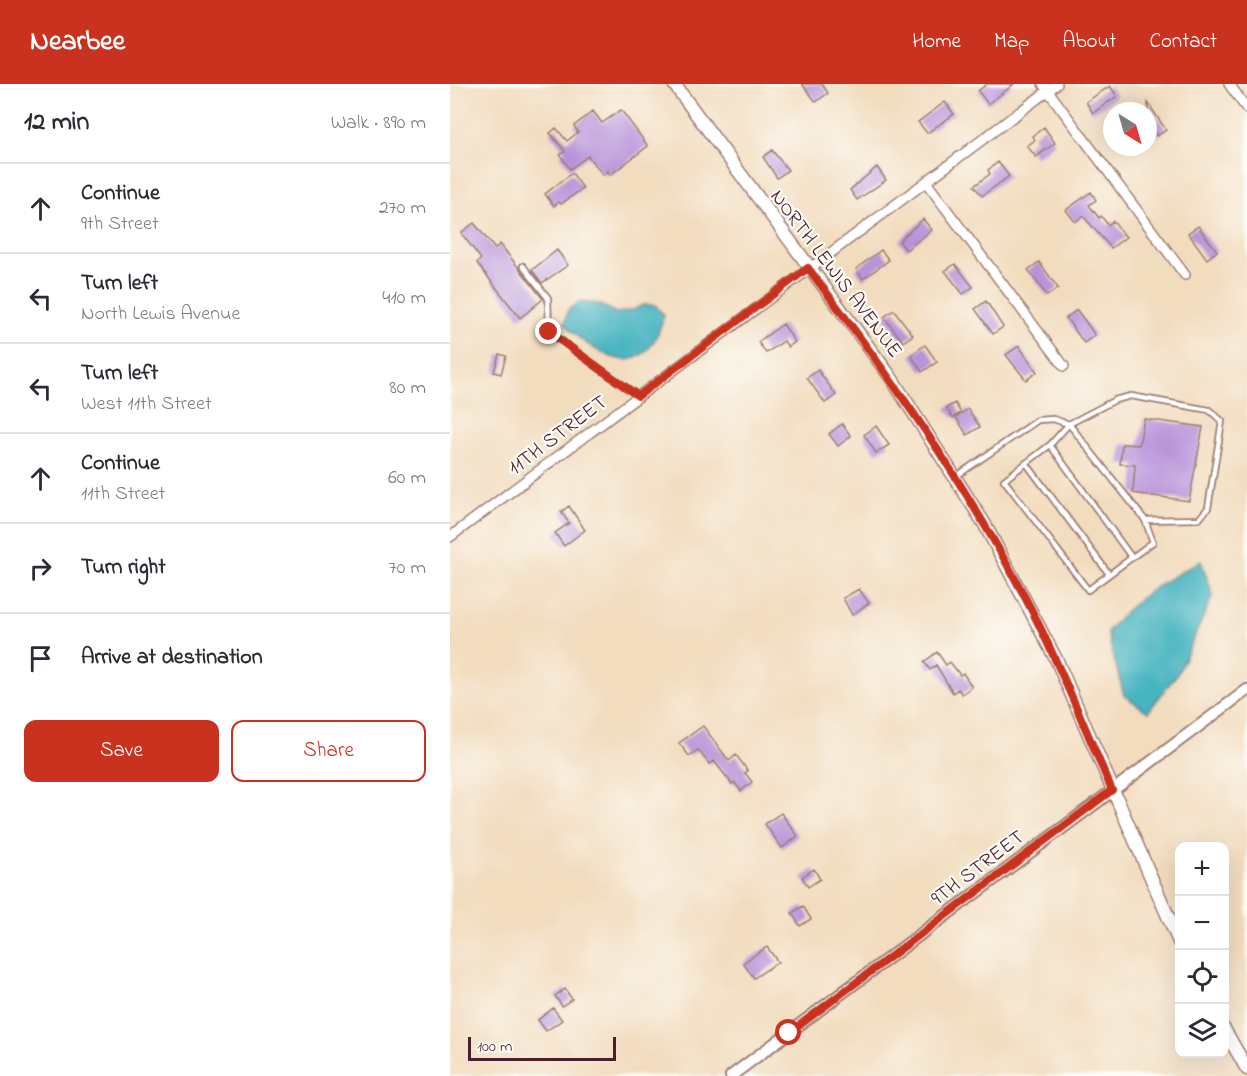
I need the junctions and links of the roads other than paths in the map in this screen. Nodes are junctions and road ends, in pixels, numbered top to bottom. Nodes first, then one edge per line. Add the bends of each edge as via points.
1 (674, 84) edge
2 (1057, 84) edge
3 (1228, 84) edge
4 (1045, 87) edge
5 (1247, 109) edge
6 (926, 182) junction
7 (523, 266) dead end
8 (808, 268) junction
9 (1185, 275) dead end
10 (1064, 366) dead end
11 (638, 396) junction
12 (1069, 424) junction
13 (1050, 445) junction
14 (1026, 463) junction
15 (955, 477) junction
16 (1145, 520) junction
17 (450, 537) edge
18 (1132, 558) junction
19 (1109, 574) junction
20 (1247, 690) edge
21 (1112, 790) junction
22 (1175, 935) edge
23 (1229, 1037) edge
24 (1246, 1065) edge
25 (732, 1076) edge

1 - 8 main road, NORTH LEWIS AVENUE
2 - 4 street, 11TH STREET
3 - 5 street
4 - 6 street, 11TH STREET
4 - 9 street
6 - 8 street, 11TH STREET
6 - 10 street
7 - 11 lane via 548,298 549,332
8 - 11 street, 11TH STREET
8 - 15 main road, NORTH LEWIS AVENUE via 890,376
11 - 17 street, 11TH STREET
12 - 13 lane
12 - 15 lane via 1038,420
12 - 16 lane
12 - 16 lane via 1115,399 1131,396 1209,410 1222,421 1208,508 1199,519
13 - 14 lane
13 - 18 lane
14 - 19 lane
14 - 19 lane via 1004,480 1089,590
15 - 21 main road, NORTH LEWIS AVENUE via 1030,606
16 - 18 lane via 1153,542
18 - 19 lane
20 - 21 street, 9TH STREET
21 - 22 main road, NORTH LEWIS AVENUE
21 - 25 street, 9TH STREET
23 - 24 main road

